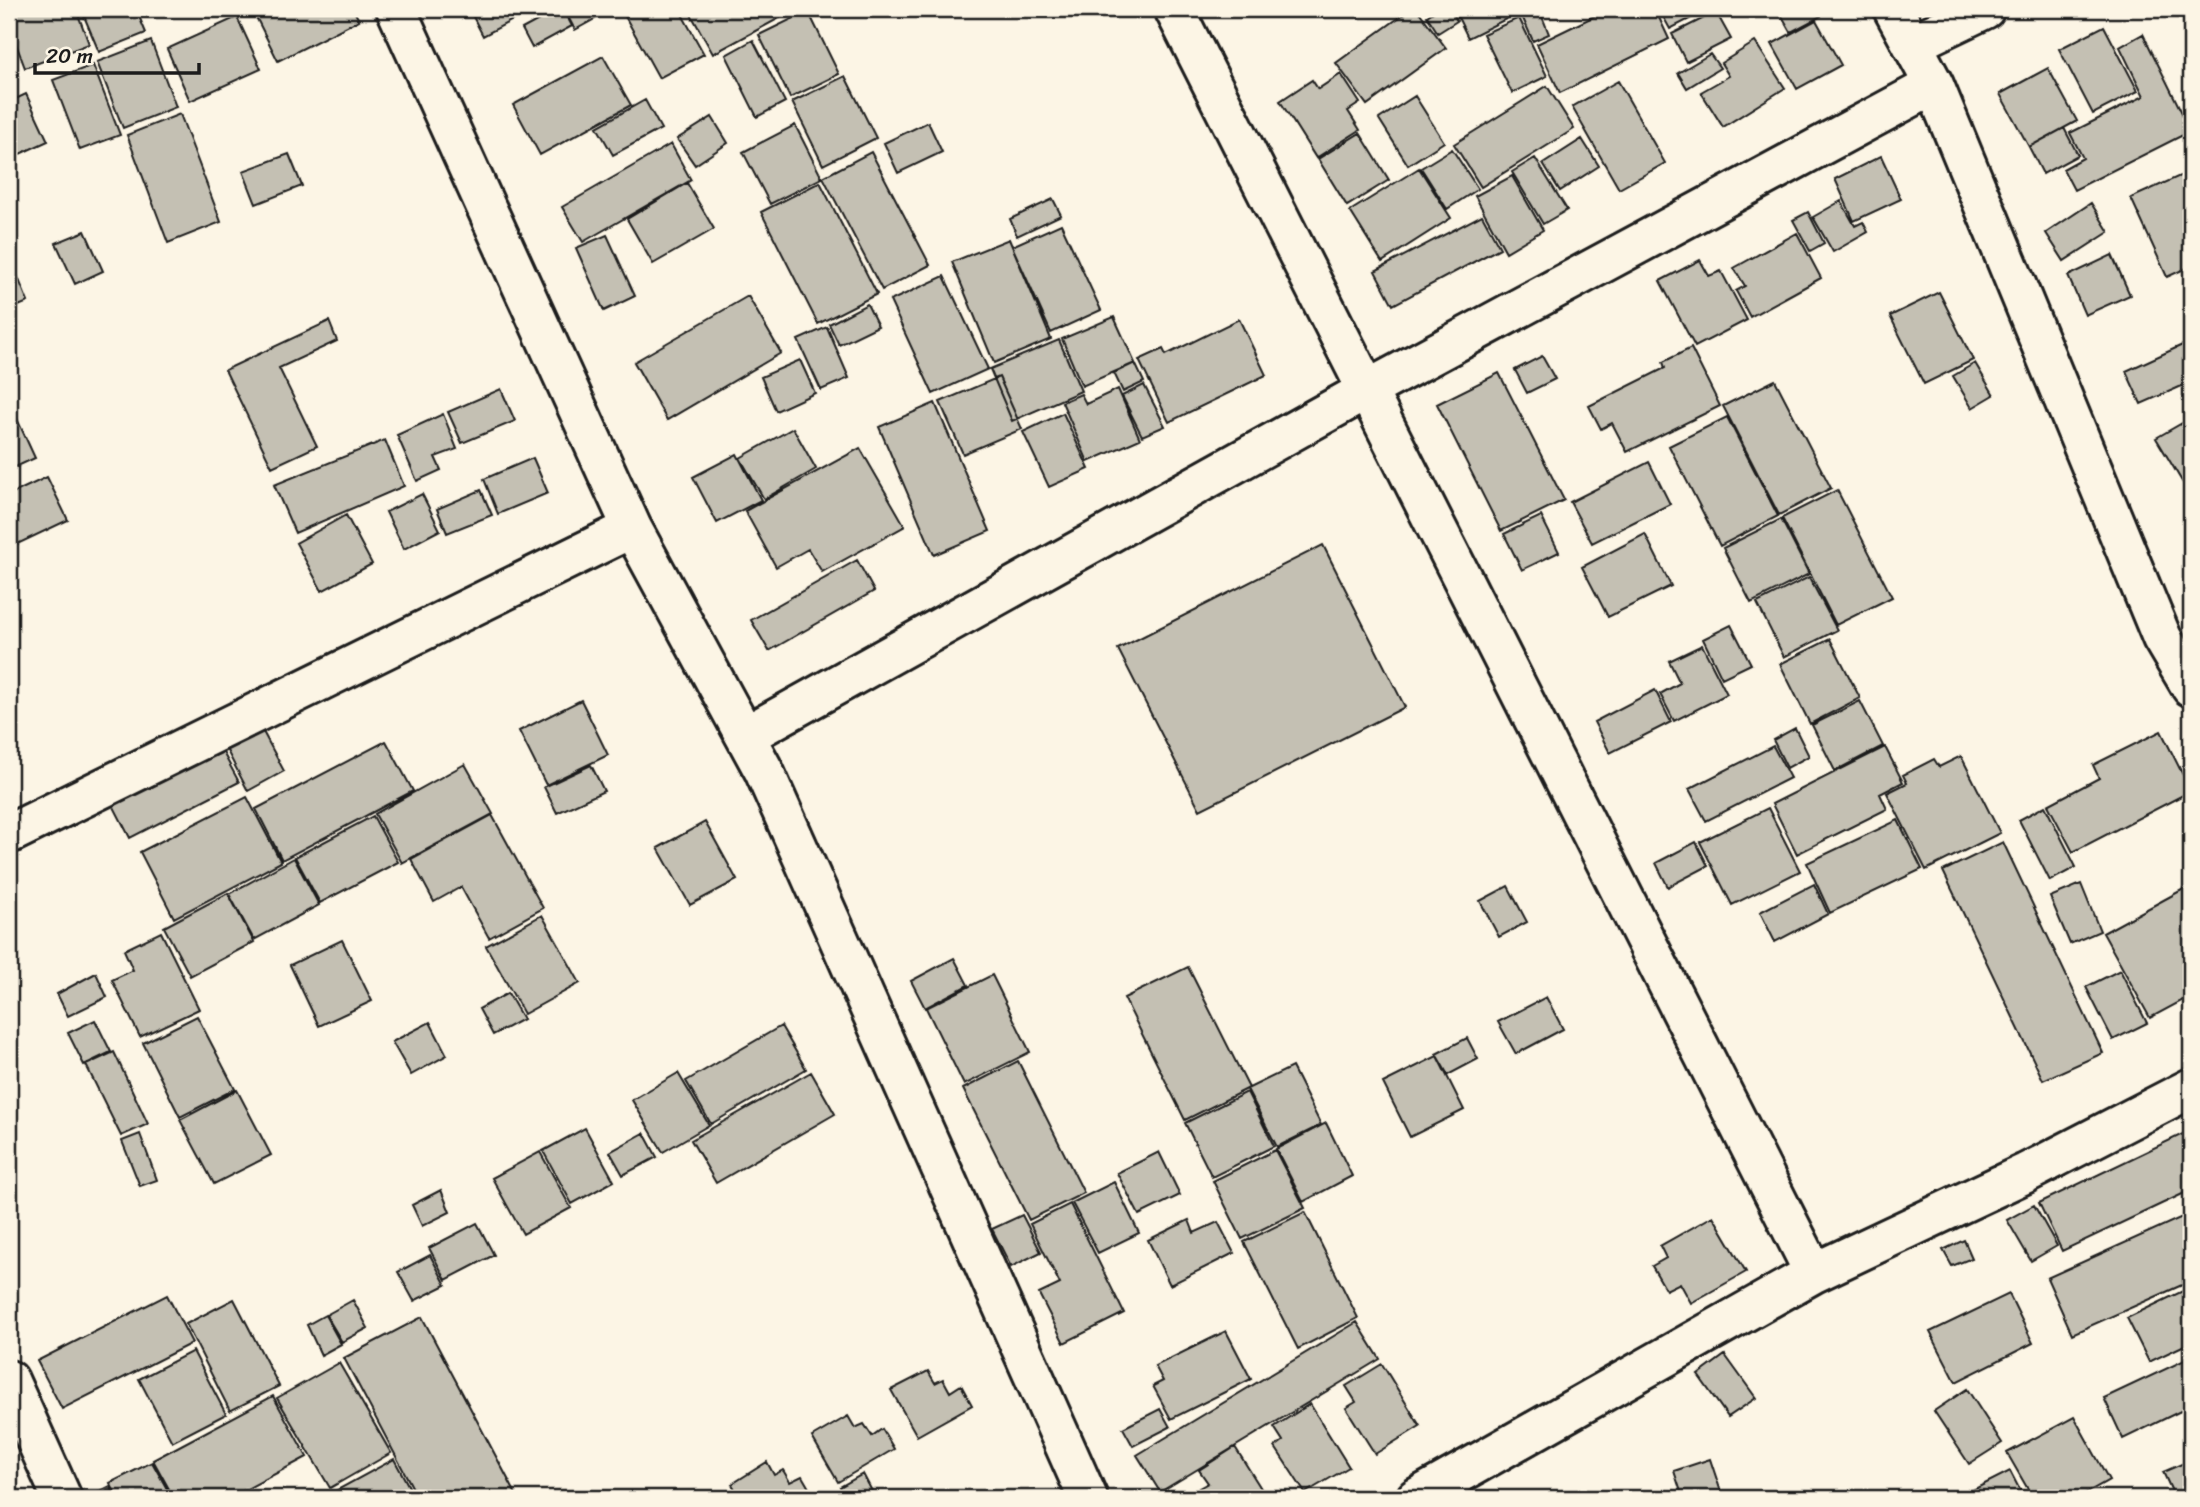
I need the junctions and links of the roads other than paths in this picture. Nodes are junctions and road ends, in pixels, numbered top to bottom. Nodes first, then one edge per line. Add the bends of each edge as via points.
1 (396, 9) edge
2 (1174, 9) edge
3 (1893, 9) edge
4 (1985, 9) edge
5 (1912, 44) junction
6 (1934, 85) junction
7 (1367, 390) junction
8 (632, 528) junction
9 (2191, 687) edge
10 (745, 736) junction
11 (9, 834) edge
12 (2191, 1088) edge
13 (1814, 1273) junction
14 (9, 1380) edge
15 (62, 1498) edge
16 (1088, 1498) edge
17 (1416, 1498) edge

1 - 8 street
2 - 7 street
3 - 5 street
4 - 5 street
5 - 6 street
6 - 7 street
6 - 9 street via 2162,638
7 - 10 street
7 - 13 street
8 - 10 street
8 - 11 street
10 - 16 street
12 - 13 street via 2026,1173
13 - 17 street
14 - 15 street

